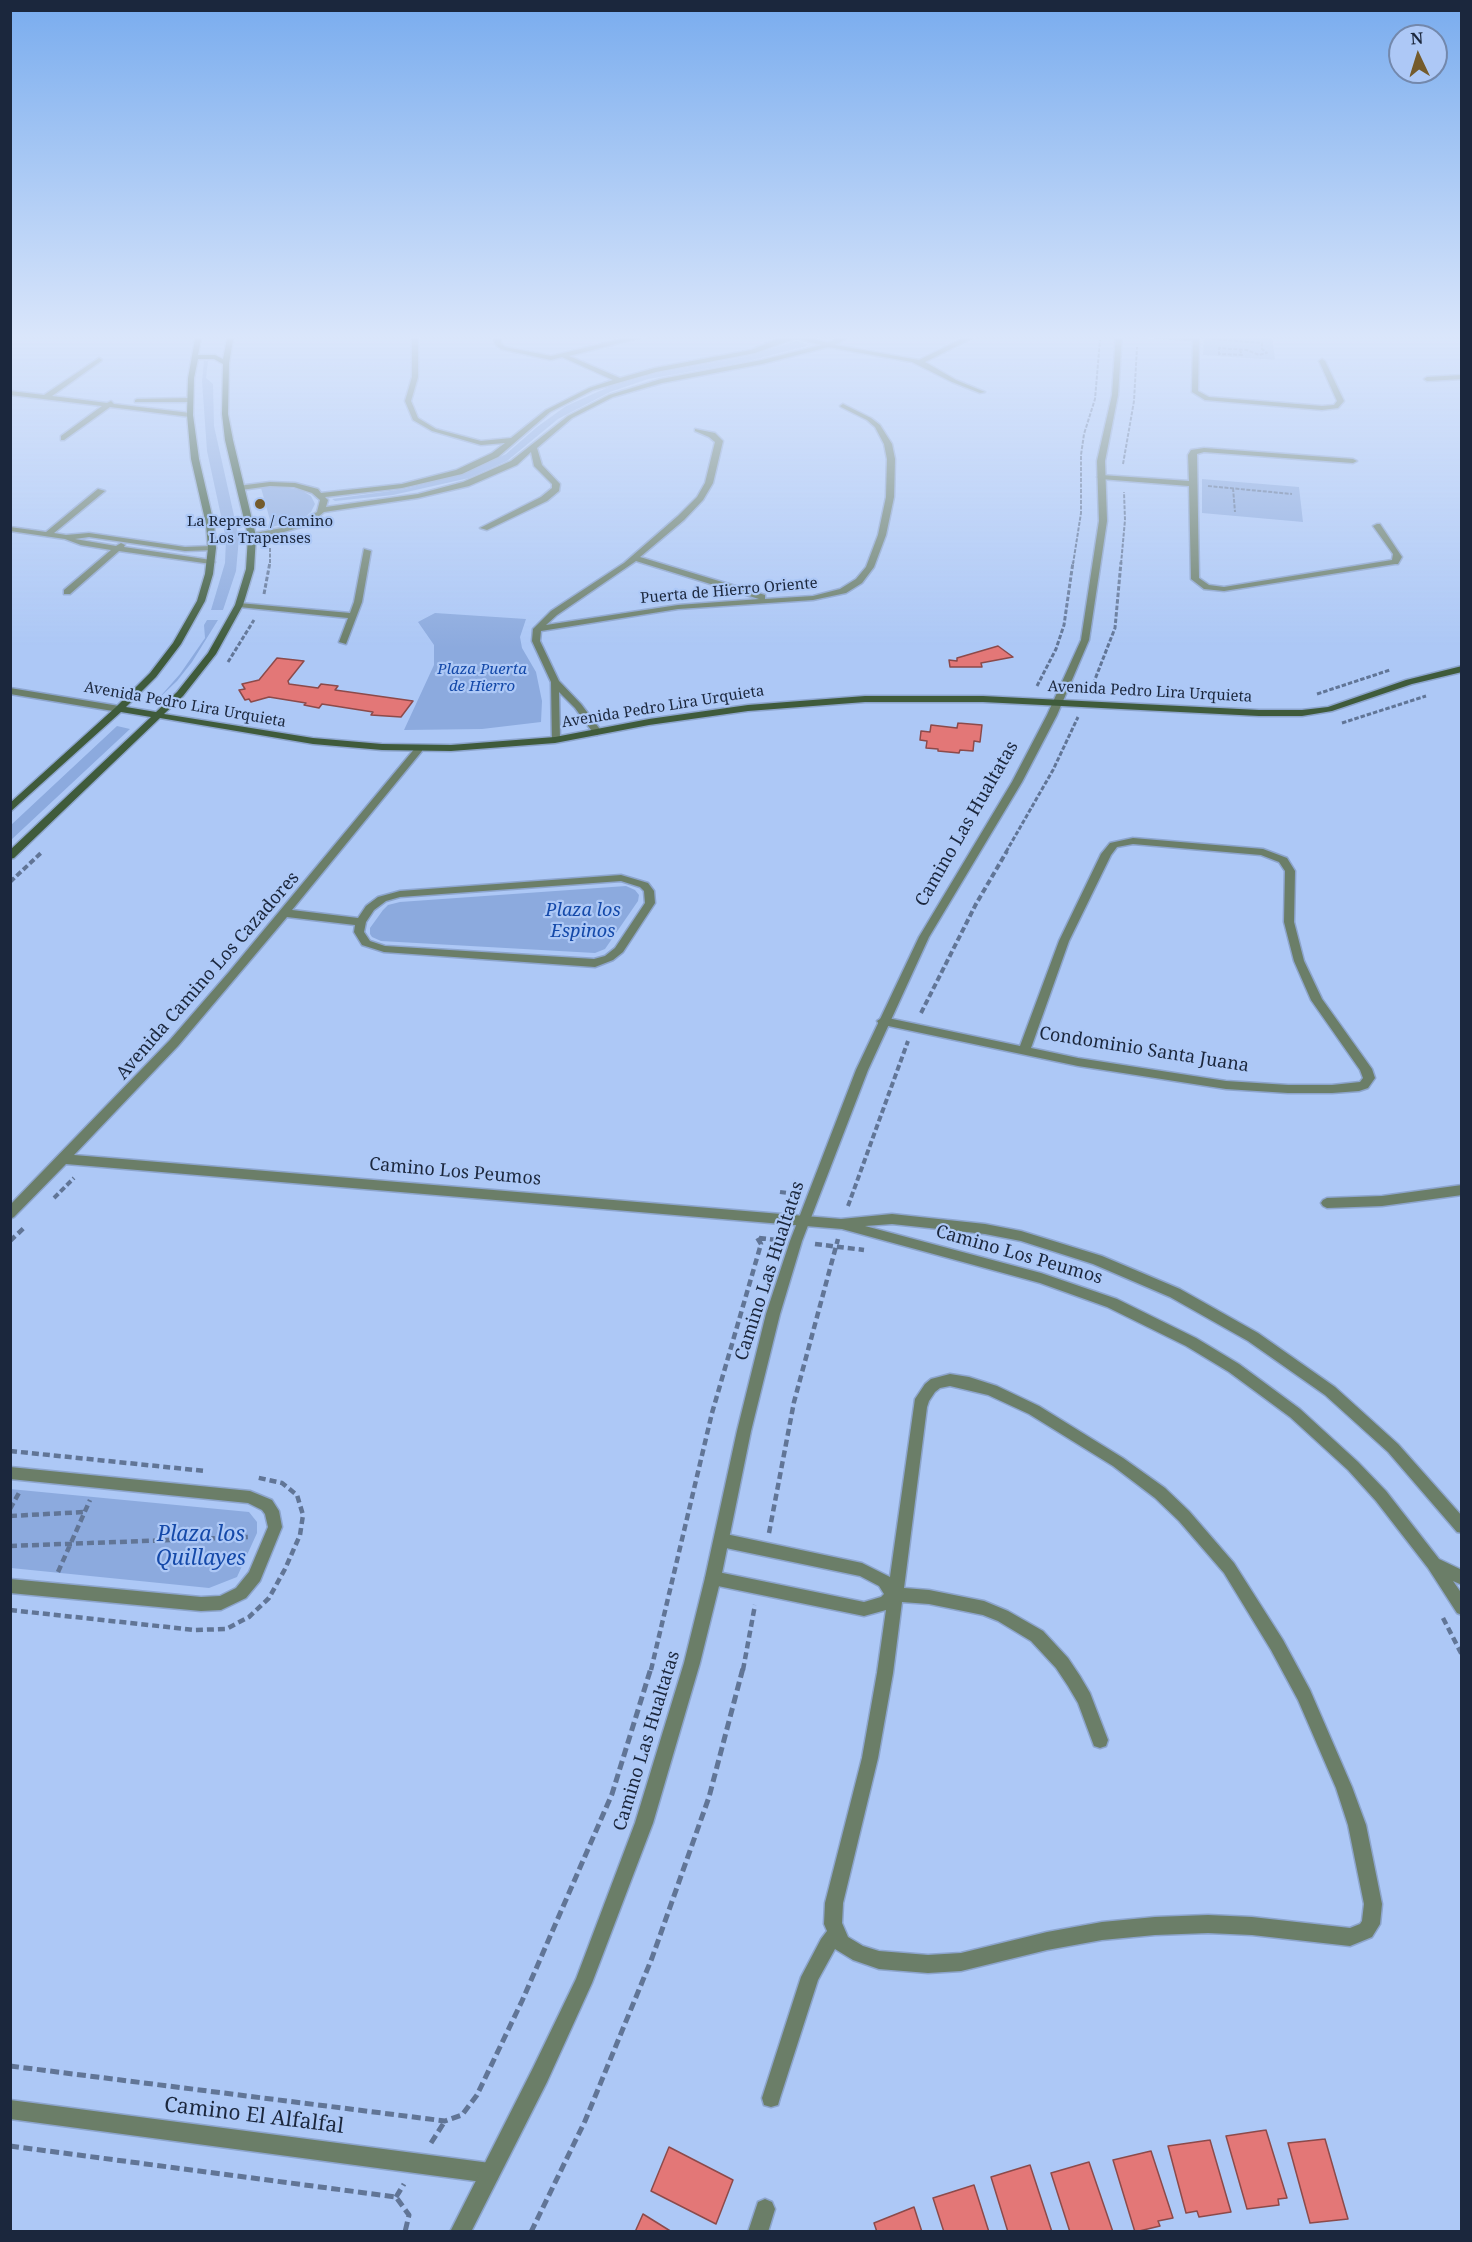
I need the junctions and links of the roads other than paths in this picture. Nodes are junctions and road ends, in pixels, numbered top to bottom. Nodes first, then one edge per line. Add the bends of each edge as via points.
1 (193, 439) edge
2 (230, 439) edge
3 (465, 439) edge
4 (546, 439) edge
5 (716, 439) edge
6 (885, 439) edge
7 (1105, 439) edge
8 (515, 440) joint
9 (481, 443) junction
10 (534, 449) junction
11 (495, 455) junction
12 (1353, 461) dead end
13 (531, 466) junction
14 (503, 469) junction
15 (1101, 477) junction
16 (1192, 484) junction
17 (241, 488) junction
18 (101, 491) dead end
19 (320, 495) junction
20 (322, 510) junction
21 (1377, 526) dead end
22 (484, 528) dead end
23 (10, 529) edge
24 (48, 534) junction
25 (252, 536) junction
26 (66, 537) junction
27 (127, 540) junction
28 (117, 548) junction
29 (212, 548) junction
30 (366, 551) dead end
31 (634, 558) junction
32 (211, 562) junction
33 (67, 592) dead end
34 (772, 600) junction
35 (239, 605) junction
36 (354, 616) junction
37 (537, 629) junction
38 (343, 642) dead end
39 (1461, 669) edge
40 (555, 682) junction
41 (10, 691) edge
42 (1058, 702) junction
43 (119, 710) junction
44 (159, 717) junction
45 (597, 732) junction
46 (555, 740) junction
47 (419, 749) junction
48 (10, 809) edge
49 (10, 856) edge
50 (285, 913) junction
51 (361, 921) junction
52 (883, 1022) junction
53 (1024, 1051) junction
54 (65, 1159) junction
55 (1461, 1190) edge
56 (1327, 1203) dead end
57 (10, 1214) edge
58 (805, 1220) junction
59 (842, 1224) junction
60 (10, 1473) edge
61 (1461, 1527) edge
62 (721, 1540) junction
63 (1433, 1563) junction
64 (713, 1578) junction
65 (1461, 1578) edge
66 (10, 1586) edge
67 (894, 1594) junction
68 (1461, 1608) edge
69 (1100, 1740) dead end
70 (837, 1934) junction
71 (771, 2098) dead end
72 (10, 2109) edge
73 (490, 2173) junction
74 (765, 2209) dead end
75 (460, 2232) edge
76 (758, 2232) edge

1 - 29 main road
2 - 17 main road
3 - 9 street
4 - 10 street
5 - 31 street via 719,441 706,488 689,511
6 - 34 street, Puerta de Hierro Oriente via 890,452 890,497 873,561 859,581 843,591 813,598
7 - 15 street, Camino Las Hualtatas
8 - 9 street
8 - 11 street
9 - 11 street
10 - 13 street
10 - 14 street
11 - 19 street via 435,480
12 - 16 street via 1200,450 1192,455
13 - 14 street
13 - 22 street via 556,484 554,491
14 - 20 street via 435,493
15 - 16 street
15 - 42 street, Camino Las Hualtatas via 1103,521 1089,624
16 - 21 street via 1194,576 1213,588 1230,589 1395,562 1397,554
17 - 19 street via 286,483
17 - 25 main road
18 - 24 street
19 - 20 street via 324,500
20 - 25 street via 305,523
23 - 24 street
24 - 26 street
25 - 35 main road via 250,569
26 - 27 street via 89,535
26 - 28 street
27 - 28 street
27 - 29 street via 185,549
28 - 32 street
28 - 33 street
29 - 32 main road
30 - 36 street
31 - 34 street
31 - 37 street
32 - 43 main road via 201,601 177,644
34 - 37 street, Puerta de Hierro Oriente via 678,607
35 - 36 street
35 - 44 main road via 212,654
36 - 38 street
37 - 40 street via 536,641
39 - 42 main road, Avenida Pedro Lira Urquieta via 1335,707 1302,713
40 - 45 street
40 - 46 street
41 - 43 street, Avenida Pedro Lira Urquieta
42 - 45 main road, Avenida Pedro Lira Urquieta via 936,698 822,701 698,714
42 - 52 street, Camino Las Hualtatas via 1017,782 945,899
43 - 44 main road, Avenida Pedro Lira Urquieta
43 - 48 main road
44 - 47 main road, Avenida Pedro Lira Urquieta via 314,741
44 - 49 main road
45 - 46 main road, Avenida Pedro Lira Urquieta
46 - 47 main road, Avenida Pedro Lira Urquieta
47 - 50 street, Avenida Camino Los Cazadores
50 - 51 street
50 - 54 street, Avenida Camino Los Cazadores via 174,1043
51 - 51 street via 361,937 384,950 595,963 619,950 651,897 644,885 621,878 410,893 382,900
52 - 53 street, Condominio Santa Juana
52 - 58 street, Camino Las Hualtatas
53 - 53 street, Condominio Santa Juana via 1179,1079 1268,1088 1354,1087 1364,1085 1369,1078 1317,1000 1299,961 1289,922 1290,871 1284,860 1263,852 1133,841 1114,845 1106,854 1064,941
54 - 57 street, Avenida Camino Los Cazadores
54 - 58 street, Camino Los Peumos
55 - 56 street via 1382,1201
58 - 59 street, Camino Los Peumos
58 - 62 street, Camino Las Hualtatas via 758,1371
59 - 61 street, Camino Los Peumos via 892,1219 1021,1236 1097,1260 1175,1293 1253,1337 1330,1392 1393,1448
59 - 63 street, Camino Los Peumos via 1077,1290 1148,1319 1191,1342 1265,1390 1324,1438 1381,1496
60 - 66 street via 259,1500 272,1510 275,1519 261,1566 249,1585 221,1603
62 - 64 street, Camino Las Hualtatas
62 - 67 street via 873,1574
63 - 65 street
63 - 68 street, Camino Los Peumos
64 - 67 street via 864,1609 886,1603
64 - 73 street, Camino Las Hualtatas via 666,1755 618,1895 573,2003
67 - 69 street via 984,1608 1037,1636 1074,1681
67 - 70 street via 870,1758 834,1904
67 - 70 street via 920,1407 936,1383 960,1381 992,1390 1045,1416 1118,1462 1160,1493 1207,1541 1229,1568 1277,1645 1344,1786 1359,1835 1374,1914 1366,1931 1350,1937 1252,1926 1155,1926 1102,1931 961,1962 928,1964 879,1960 859,1954 850,1950
70 - 71 street via 810,1977
72 - 73 street, Camino El Alfalfal
73 - 75 street, Camino Las Hualtatas
74 - 76 street

